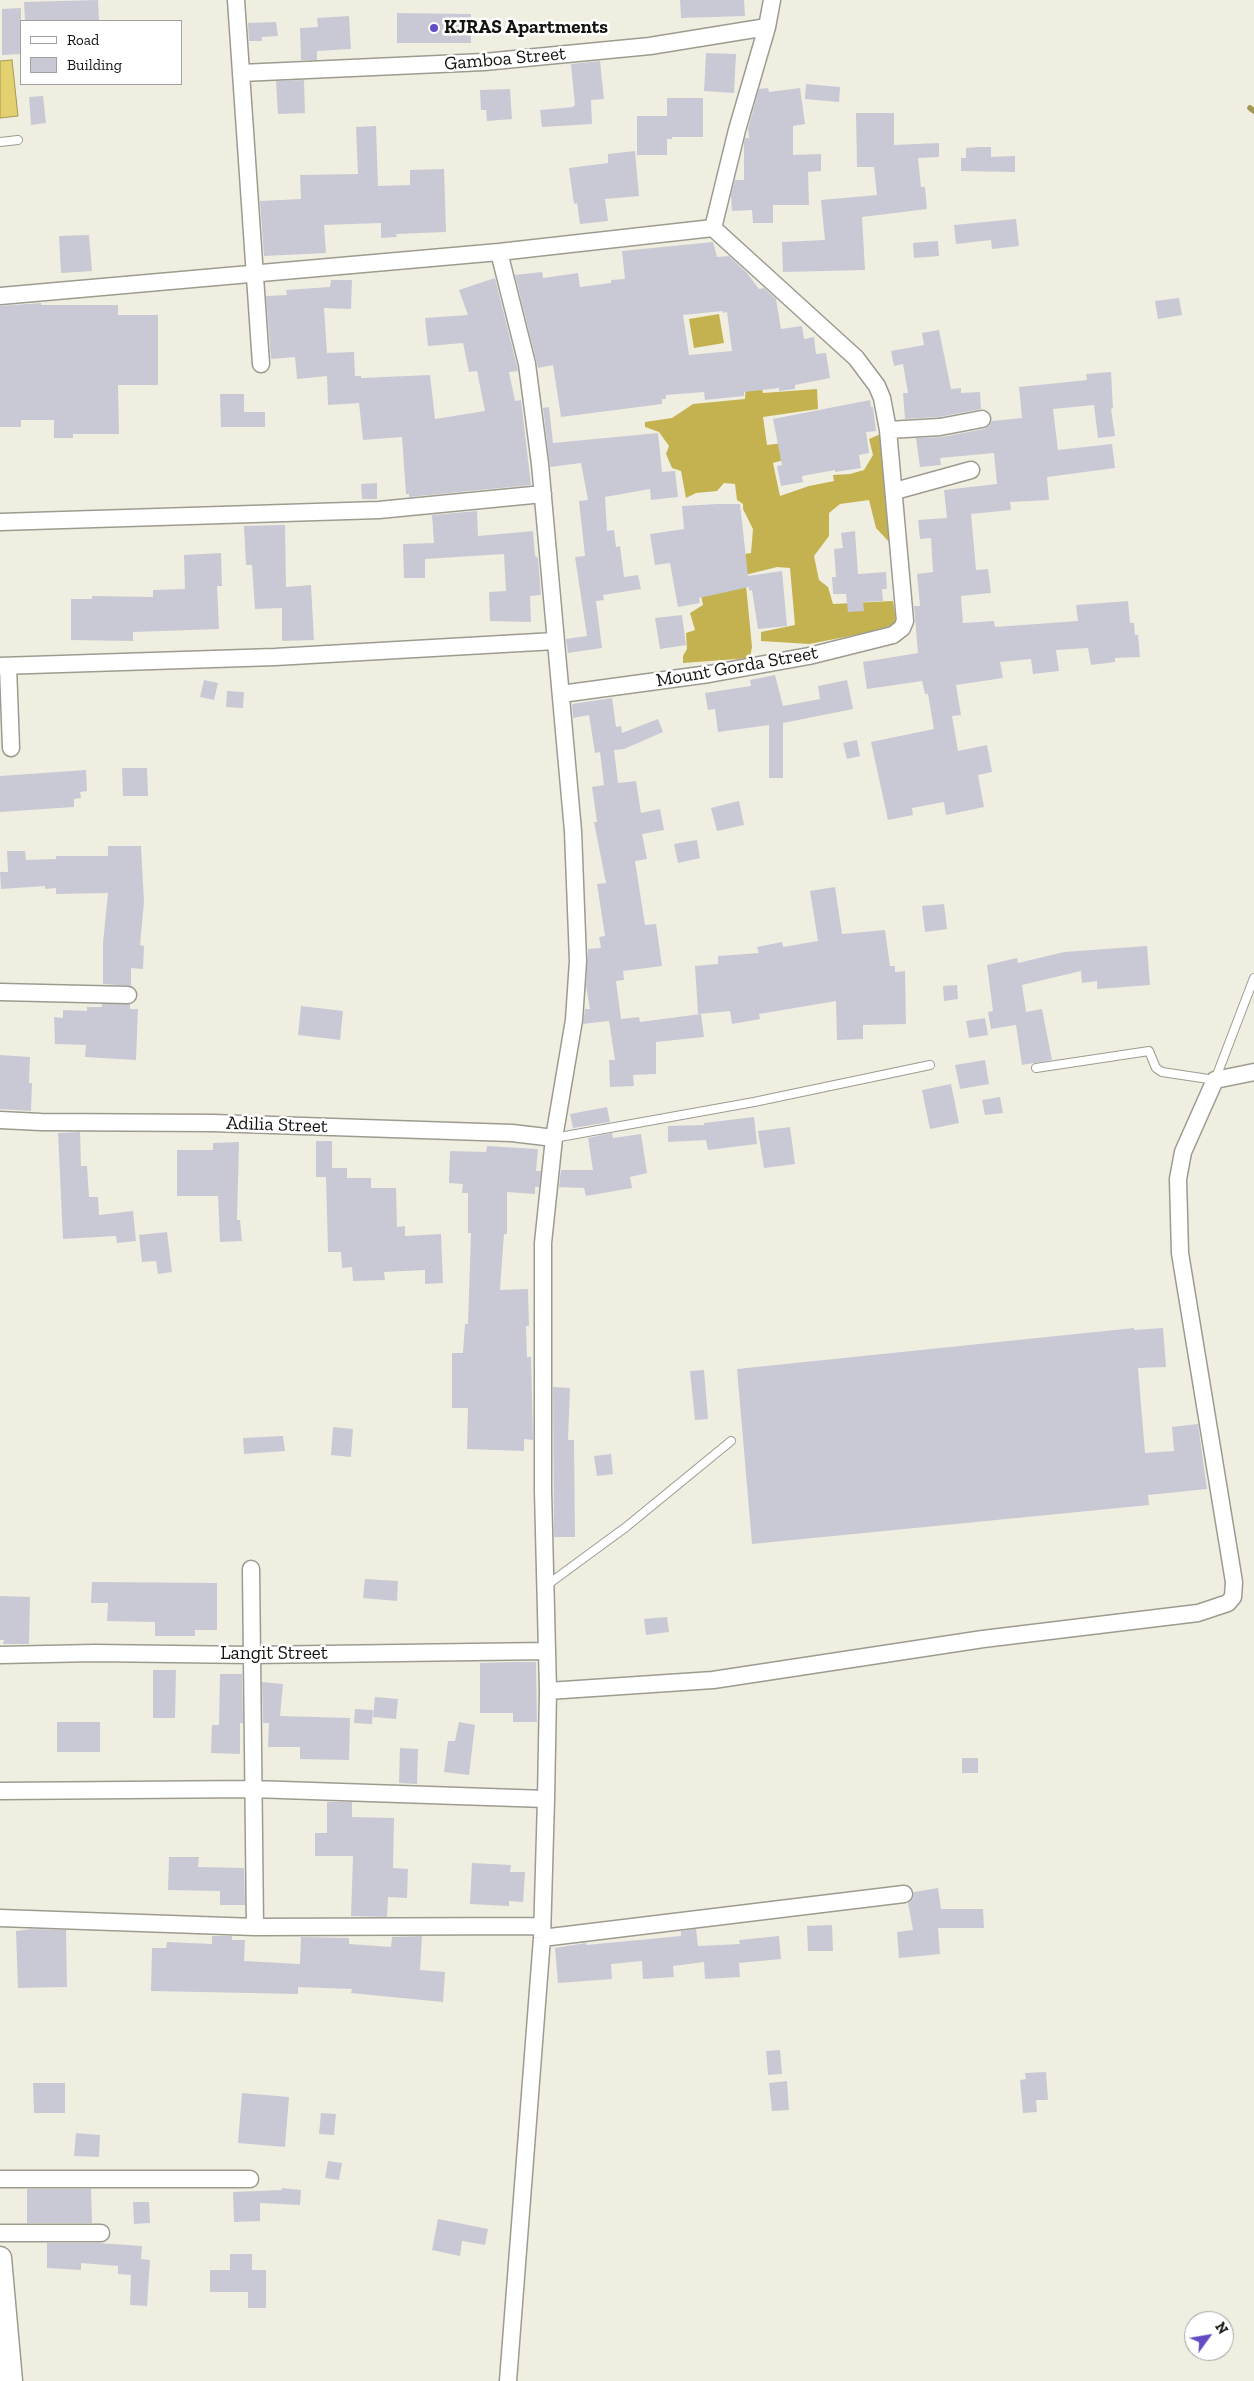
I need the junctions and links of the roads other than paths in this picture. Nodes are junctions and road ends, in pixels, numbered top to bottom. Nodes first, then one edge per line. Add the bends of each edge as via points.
1 (236, 0) edge
2 (772, 0) edge
3 (767, 27) junction
4 (241, 73) junction
5 (18, 140) dead end
6 (0, 142) edge
7 (713, 228) junction
8 (499, 252) junction
9 (254, 274) junction
10 (0, 296) edge
11 (261, 364) dead end
12 (982, 420) dead end
13 (888, 430) junction
14 (971, 470) dead end
15 (895, 492) junction
16 (542, 494) junction
17 (0, 522) edge
18 (556, 641) junction
19 (4, 666) edge
20 (561, 694) junction
21 (11, 748) dead end
22 (1254, 978) edge
23 (0, 992) edge
24 (128, 995) dead end
25 (930, 1066) dead end
26 (1036, 1068) dead end
27 (1254, 1072) edge
28 (1215, 1080) junction
29 (0, 1120) edge
30 (554, 1138) junction
31 (731, 1440) dead end
32 (251, 1568) dead end
33 (547, 1585) junction
34 (547, 1651) junction
35 (0, 1655) edge
36 (252, 1655) junction
37 (548, 1691) junction
38 (253, 1789) junction
39 (0, 1791) edge
40 (546, 1799) junction
41 (904, 1894) dead end
42 (0, 1918) edge
43 (255, 1927) junction
44 (542, 1932) junction
45 (0, 2178) edge
46 (250, 2179) dead end
47 (0, 2232) edge
48 (101, 2233) dead end
49 (0, 2258) edge
50 (1, 2295) edge
51 (3, 2339) edge
52 (11, 2381) edge
53 (508, 2381) edge

1 - 4 street
2 - 3 street
3 - 4 street, Gamboa Street via 650,46 484,62
3 - 7 street
4 - 9 street
5 - 6 lane
7 - 8 street
7 - 13 street via 856,358 877,386
8 - 9 street
8 - 16 street via 527,364
9 - 10 street
9 - 11 street
12 - 13 street via 940,427
13 - 15 street
14 - 15 street
15 - 20 street, Mount Gorda Street via 905,621 893,635 808,656 709,674
16 - 17 street via 379,510
16 - 18 street
18 - 19 street via 275,657
18 - 20 street
19 - 21 street
20 - 30 street via 573,831 578,961 574,1020
22 - 28 lane
23 - 24 street
25 - 30 lane
26 - 28 lane via 1149,1051 1156,1068 1162,1072
27 - 28 street
28 - 37 street via 1183,1152 1178,1179 1178,1212 1180,1254 1234,1582 1233,1597 1228,1603 1198,1613 983,1639 713,1680
29 - 30 street, Adilia Street via 213,1123 512,1133
30 - 33 street via 543,1243
31 - 33 lane via 626,1527
32 - 36 street
33 - 34 street
34 - 36 street, Langit Street
34 - 37 street
35 - 36 street, Langit Street
36 - 38 street
37 - 40 street
38 - 39 street
38 - 40 street
38 - 43 street
40 - 44 street
41 - 44 street
42 - 43 street
43 - 44 street
44 - 53 street
45 - 46 street
47 - 48 street
49 - 50 main road
50 - 51 main road
51 - 52 main road

